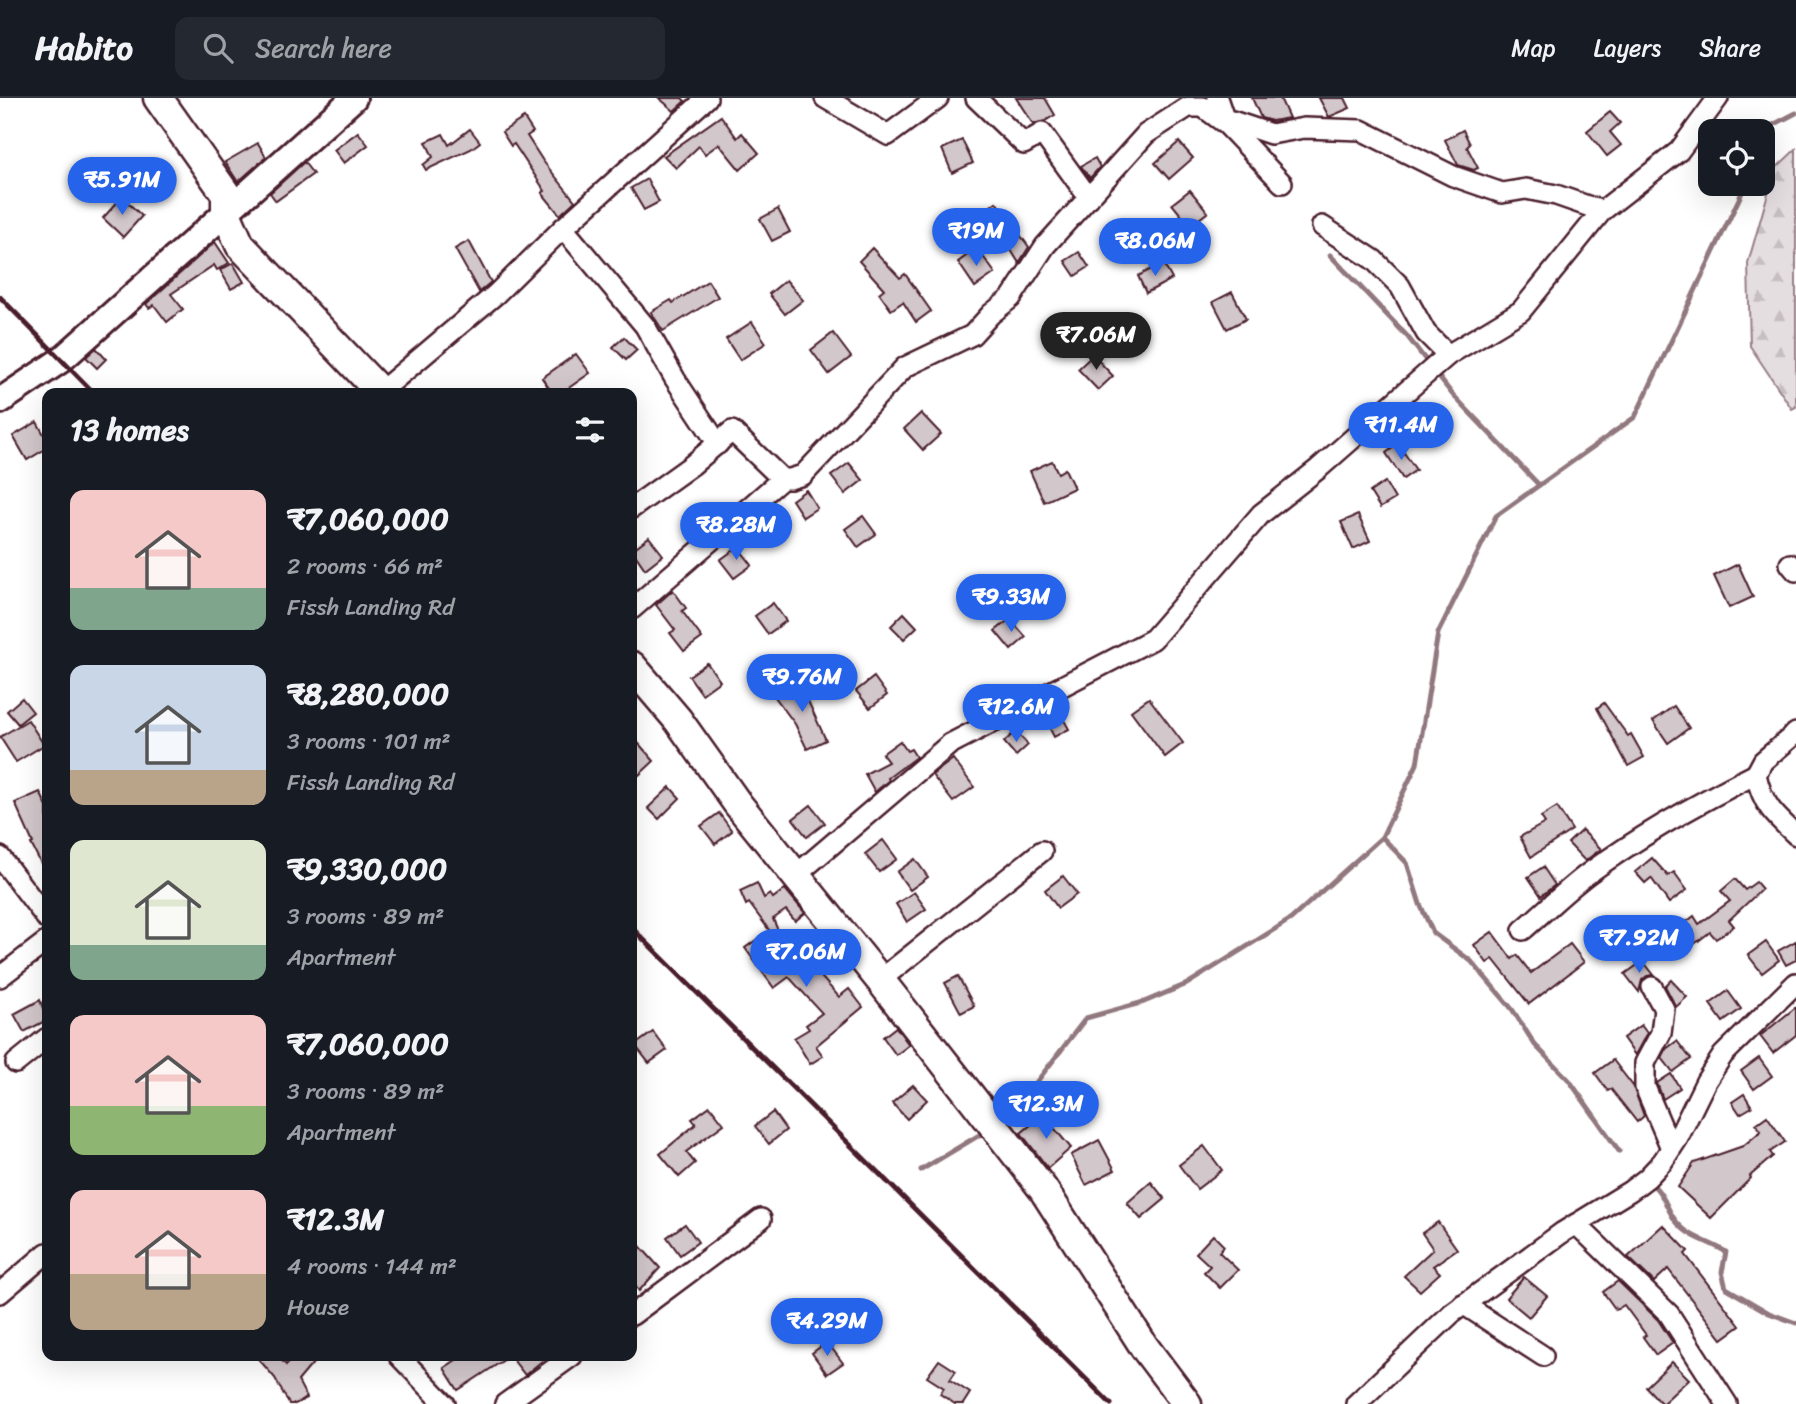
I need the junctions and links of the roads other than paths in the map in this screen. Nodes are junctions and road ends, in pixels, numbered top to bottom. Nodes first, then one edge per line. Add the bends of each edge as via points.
1 (158, 98) edge
2 (354, 98) edge
3 (707, 98) edge
4 (825, 98) edge
5 (938, 98) edge
6 (976, 98) edge
7 (1217, 98) edge
8 (1718, 98) edge
9 (1226, 124) junction
10 (1282, 183) dead end
11 (1089, 198) junction
12 (1602, 211) junction
13 (226, 213) junction
14 (1322, 226) dead end
15 (563, 228) junction
16 (1448, 355) junction
17 (376, 388) edge
18 (387, 388) edge
19 (0, 401) edge
20 (718, 444) junction
21 (782, 479) junction
22 (637, 504) edge
23 (637, 605) edge
24 (637, 672) edge
25 (1796, 733) edge
26 (1756, 774) junction
27 (1796, 835) edge
28 (1042, 851) dead end
29 (0, 857) edge
30 (796, 875) junction
31 (42, 912) edge
32 (1523, 930) dead end
33 (42, 945) edge
34 (0, 977) edge
35 (880, 980) junction
36 (1796, 983) edge
37 (1652, 987) dead end
38 (42, 1042) edge
39 (16, 1063) dead end
40 (1671, 1148) junction
41 (761, 1219) dead end
42 (1576, 1224) junction
43 (42, 1257) edge
44 (0, 1293) edge
45 (1463, 1304) junction
46 (637, 1311) edge
47 (1543, 1356) dead end
48 (403, 1361) edge
49 (565, 1361) edge
50 (445, 1404) edge
51 (505, 1404) edge
52 (1187, 1404) edge
53 (1356, 1404) edge
54 (1727, 1404) edge

1 - 13 main road via 226,194
2 - 13 street
3 - 15 street
4 - 5 street via 888,135
6 - 11 street via 1024,144 1042,133
7 - 9 street
8 - 12 street via 1679,151
9 - 10 street
9 - 11 street via 1203,107 1188,107 1146,134
9 - 12 street via 1233,121 1271,134 1304,128 1361,130 1453,176 1502,193 1526,189
11 - 21 street via 1045,246 1011,298 972,335 905,367 807,471 797,478
12 - 16 street via 1521,312
13 - 17 main road via 240,245
13 - 19 street via 61,360
14 - 16 street via 1374,261 1400,286 1426,333
15 - 18 street via 496,294
15 - 20 street via 645,326
16 - 30 street via 1261,514 1153,639 950,744
20 - 21 street via 732,431
20 - 22 street
21 - 23 street
24 - 30 main road
25 - 26 street via 1763,761
26 - 27 street via 1760,794
26 - 32 street via 1687,810 1588,874
28 - 35 street
29 - 31 street
30 - 35 main road
33 - 34 street
35 - 52 main road via 1043,1189 1145,1348
36 - 40 street via 1723,1055
37 - 40 street via 1664,1009 1661,1033 1645,1063 1645,1087
38 - 39 street
40 - 42 street via 1647,1178
41 - 46 street
42 - 45 street
42 - 54 street via 1669,1314
43 - 44 street
45 - 47 street
45 - 53 street
48 - 50 street
49 - 51 street

